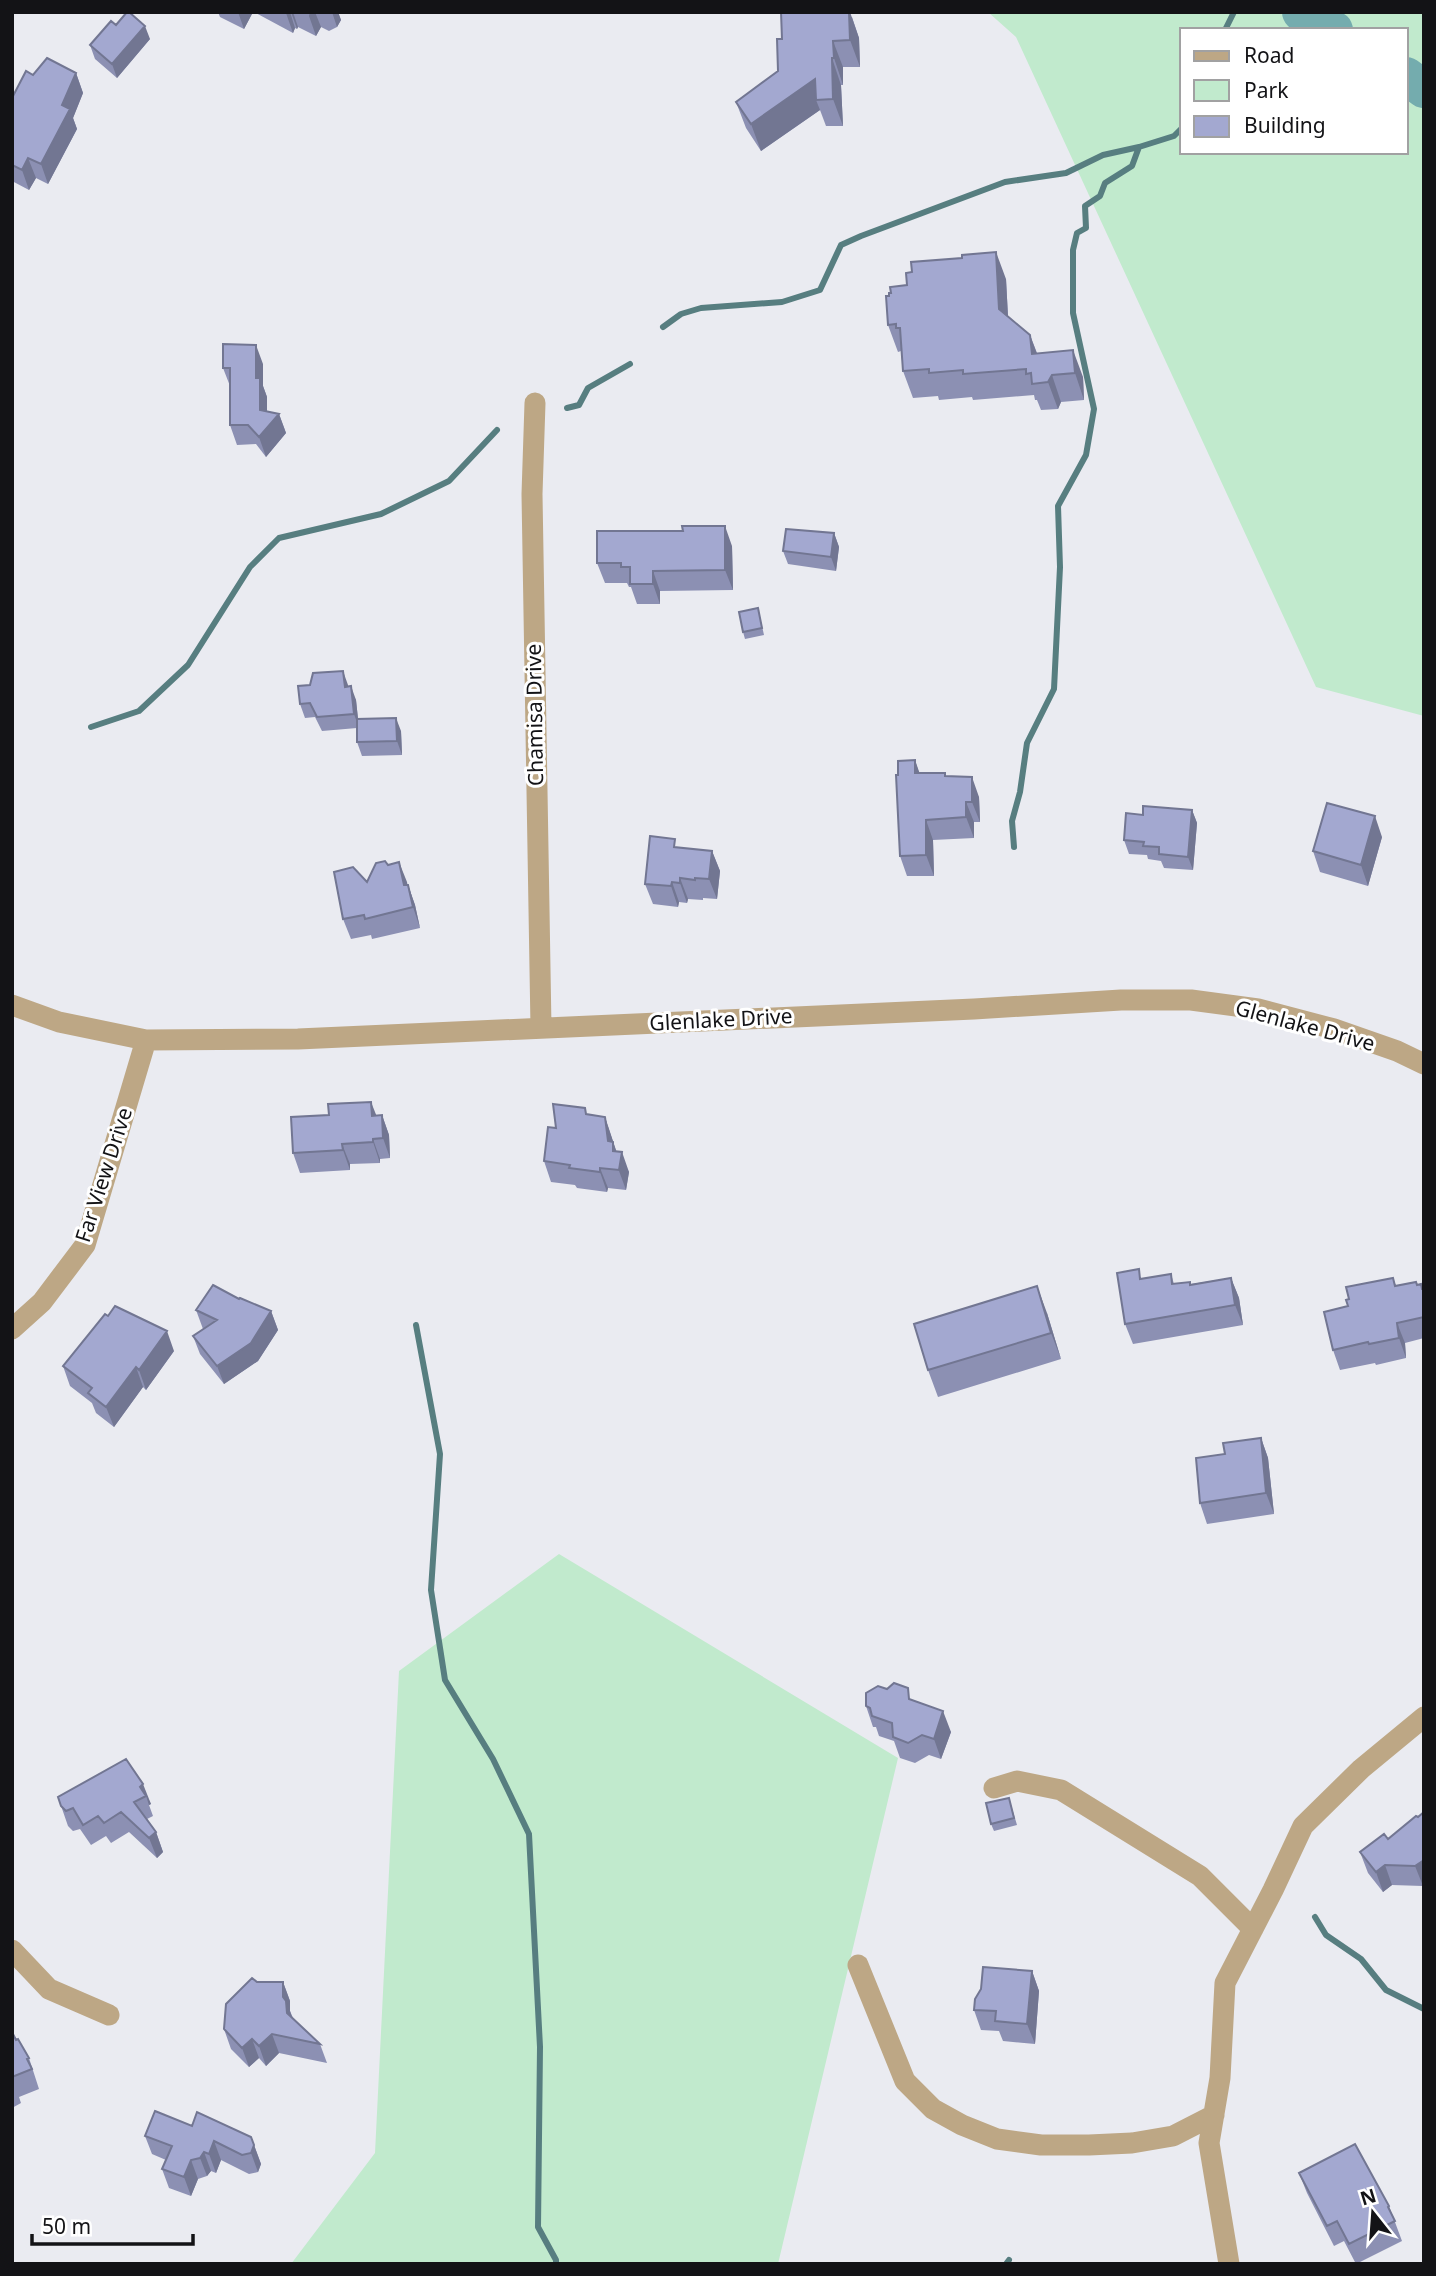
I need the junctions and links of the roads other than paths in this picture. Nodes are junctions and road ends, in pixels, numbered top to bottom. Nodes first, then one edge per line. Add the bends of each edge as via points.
1 (535, 402) dead end
2 (12, 1005) edge
3 (541, 1028) junction
4 (146, 1040) junction
5 (1424, 1064) edge
6 (12, 1329) edge
7 (1424, 1717) edge
8 (994, 1788) dead end
9 (1253, 1929) junction
10 (12, 1950) edge
11 (859, 1965) dead end
12 (109, 2015) dead end
13 (1214, 2115) junction
14 (1229, 2264) edge

1 - 3 street, Chamisa Drive via 532,494
2 - 4 street, Glenlake Drive via 59,1022
3 - 4 street, Glenlake Drive via 298,1039
3 - 5 street, Glenlake Drive via 1191,1000 1258,1009 1334,1029
4 - 6 street, Far View Drive via 85,1245 42,1302
7 - 9 street via 1361,1769 1303,1826
8 - 9 street via 1017,1781 1061,1790 1200,1877
9 - 13 street via 1225,1983
10 - 12 street via 49,1989
11 - 13 street via 905,2081 933,2109 962,2125 997,2139 1089,2145 1173,2136
13 - 14 street via 1209,2143

